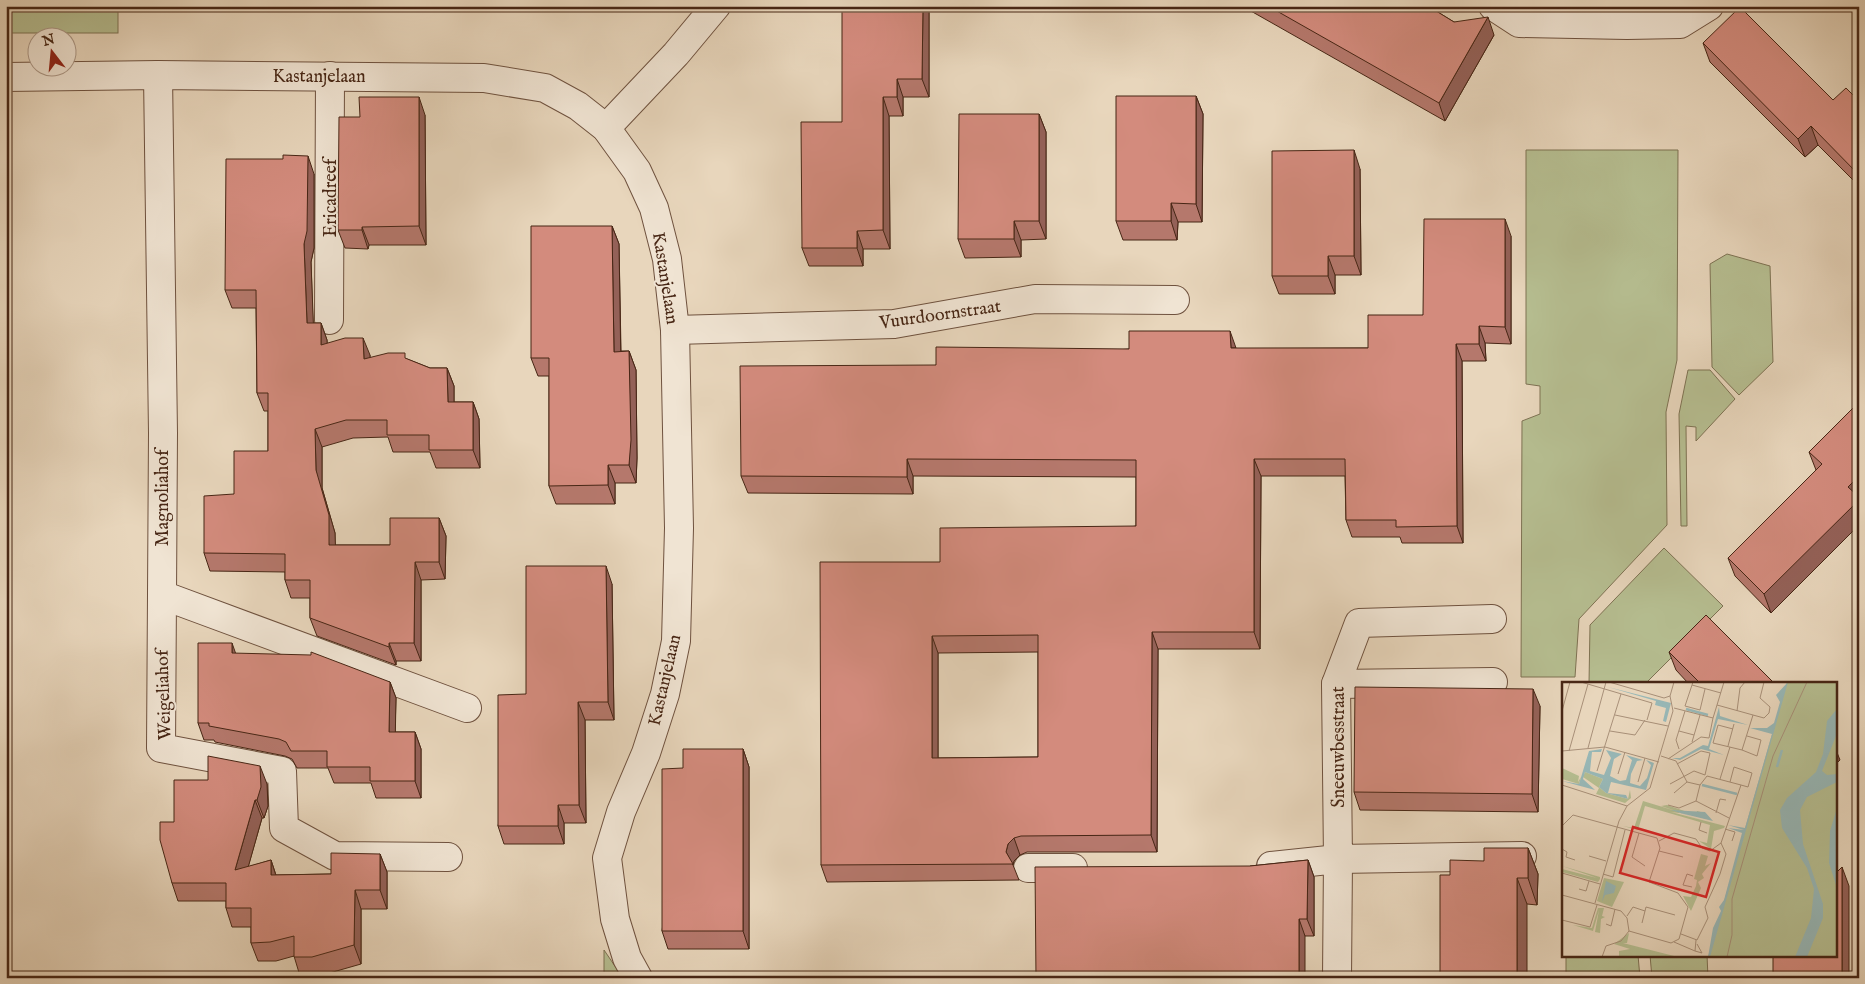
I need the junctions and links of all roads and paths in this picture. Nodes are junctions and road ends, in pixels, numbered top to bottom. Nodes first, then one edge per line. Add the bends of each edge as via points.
1 (716, 6) edge
2 (1493, 6) edge
3 (1709, 6) edge
4 (158, 75) junction
5 (330, 76) junction
6 (6, 77) edge
7 (606, 128) junction
8 (1175, 300) dead end
9 (329, 320) dead end
10 (675, 330) junction
11 (162, 594) junction
12 (1492, 619) dead end
13 (1493, 682) dead end
14 (1336, 684) junction
15 (467, 708) dead end
16 (1524, 856) edge
17 (448, 857) dead end
18 (1338, 859) junction
19 (1247, 867) edge
20 (1028, 868) dead end
21 (1094, 868) edge
22 (638, 978) edge
23 (1337, 978) edge

1 - 7 street
2 - 3 street via 1519,23 1627,25 1680,24
4 - 5 street, Kastanjelaan
4 - 6 street, Kastanjelaan
4 - 11 street, Magnoliahof
5 - 7 street, Kastanjelaan via 484,78 545,88 578,106
5 - 9 street, Ericadreef
7 - 10 street, Kastanjelaan via 637,171 654,208 667,259
8 - 10 street, Vuurdoornstraat via 1036,299 894,324
10 - 22 street, Kastanjelaan via 679,528 676,641 665,694 607,858 615,919 627,958
11 - 15 street
11 - 17 street, Weigeliahof via 161,748 282,771 284,828 334,856
12 - 14 street, Sneeuwbesstraat via 1359,623
13 - 14 street
14 - 18 street, Sneeuwbesstraat
16 - 18 street
18 - 19 street
18 - 23 street, Sneeuwbesstraat
20 - 21 street

